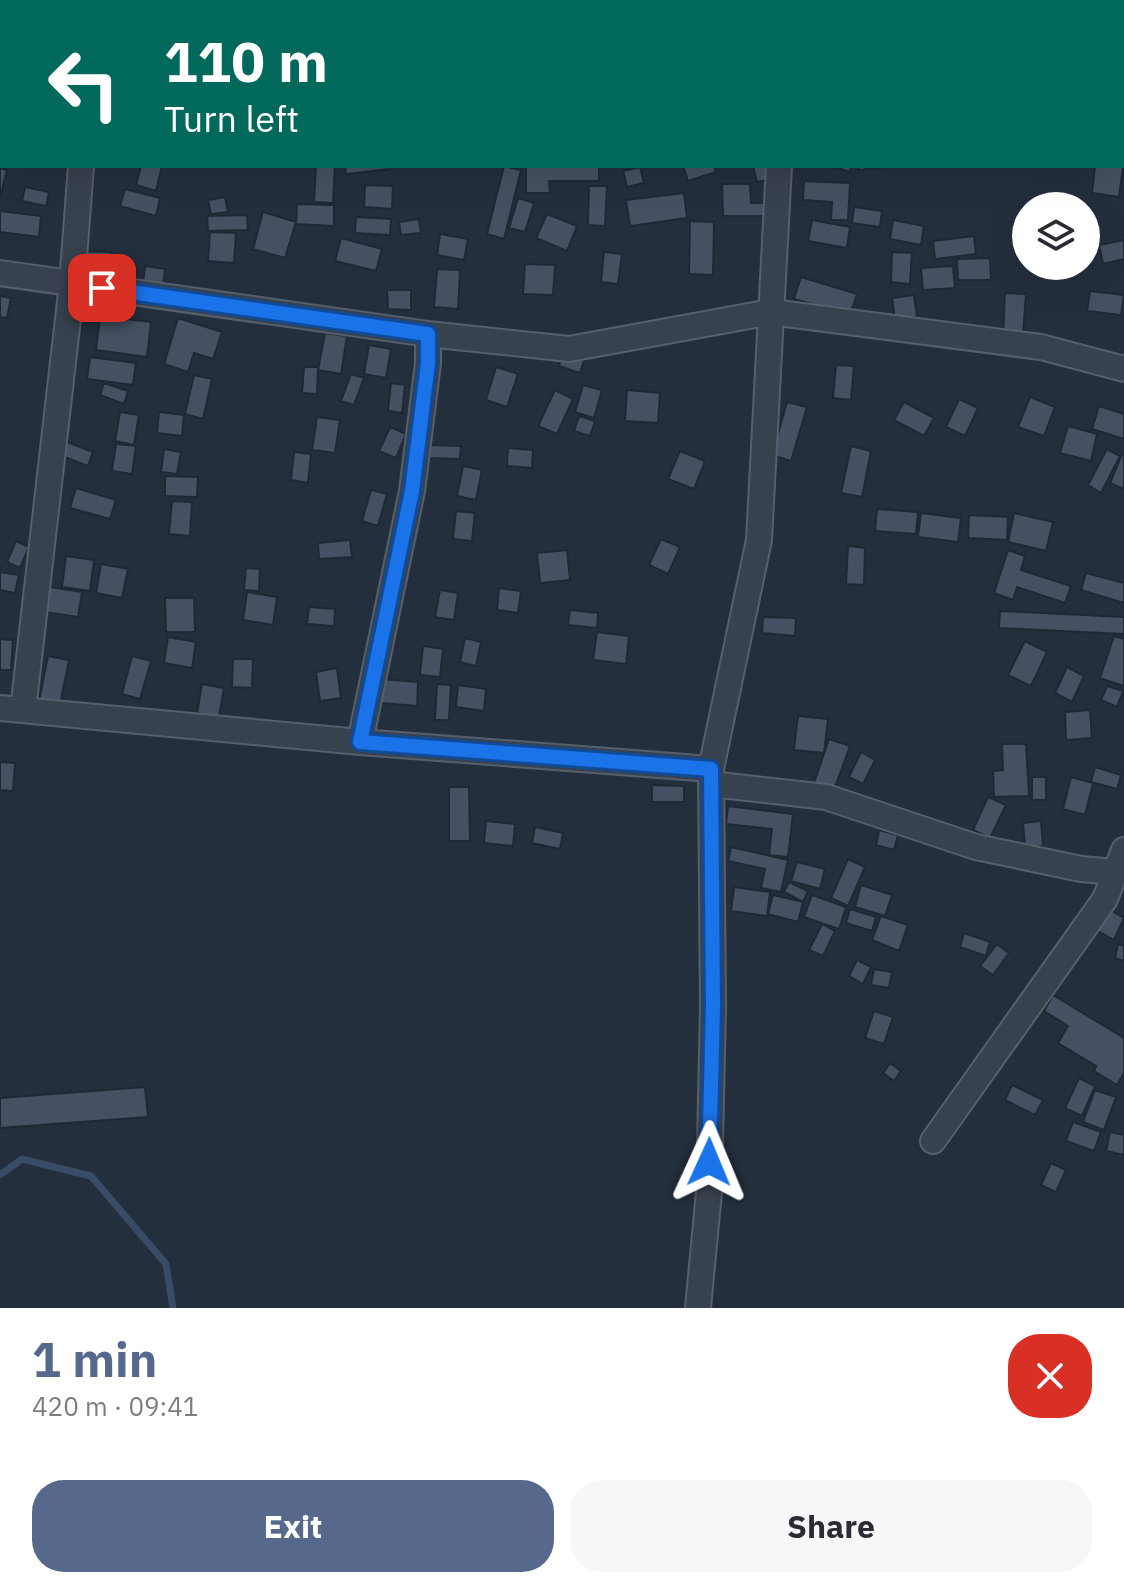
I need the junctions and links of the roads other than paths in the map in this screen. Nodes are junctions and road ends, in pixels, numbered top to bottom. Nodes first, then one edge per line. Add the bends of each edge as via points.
1 (606, 0) edge
2 (651, 0) edge
3 (81, 168) edge
4 (779, 168) edge
5 (0, 273) edge
6 (72, 284) junction
7 (771, 312) junction
8 (428, 334) junction
9 (1124, 369) edge
10 (12, 709) edge
11 (360, 742) junction
12 (711, 776) junction
13 (1122, 856) edge
14 (933, 1141) dead end
15 (698, 1308) edge

1 - 2 street
3 - 6 street
4 - 7 street
5 - 6 street
6 - 8 street
6 - 10 street
7 - 8 street via 569,349
7 - 9 street via 1041,347
7 - 12 street via 759,540
8 - 11 street via 412,491
10 - 11 street
11 - 12 street
12 - 13 street via 826,797 976,847 1081,869
12 - 15 street via 711,1115
13 - 14 street via 1105,899

